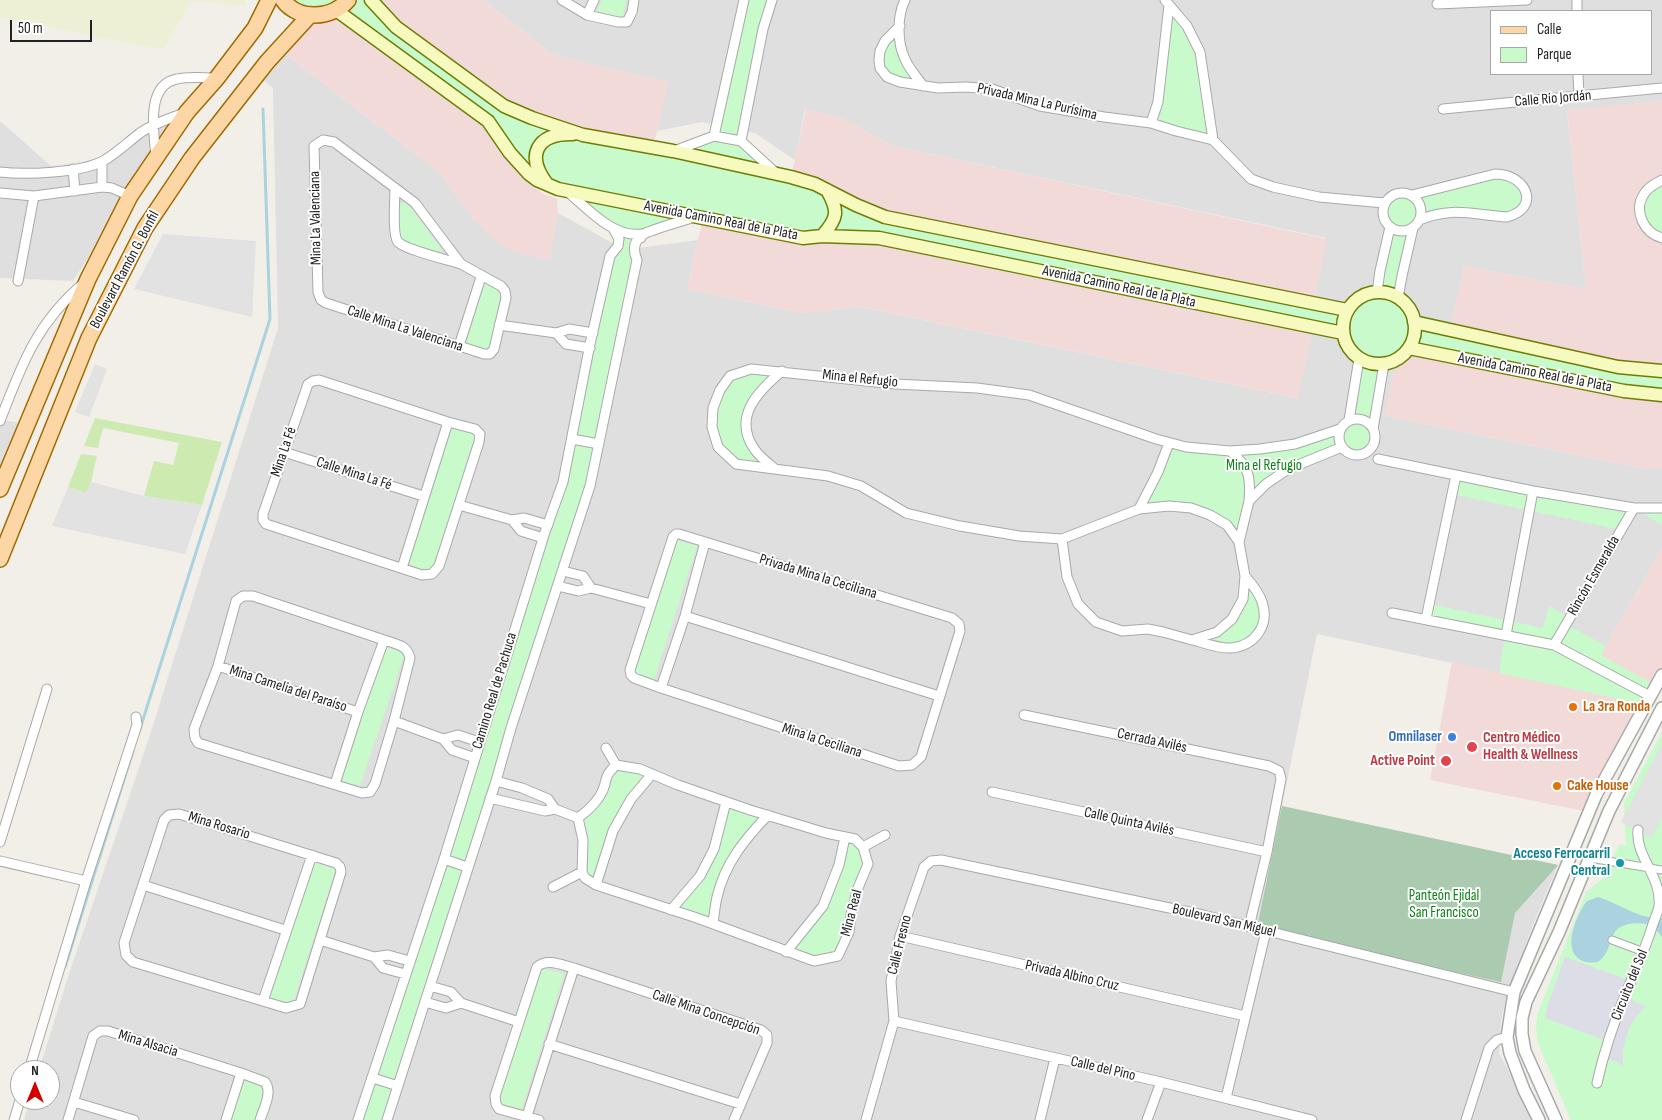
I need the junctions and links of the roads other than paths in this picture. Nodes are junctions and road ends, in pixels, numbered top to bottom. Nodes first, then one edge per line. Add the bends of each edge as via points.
1 (269, 0) edge
2 (282, 0) edge
3 (348, 0) edge
4 (370, 0) edge
5 (562, 0) edge
6 (594, 0) edge
7 (634, 0) edge
8 (744, 0) edge
9 (772, 0) edge
10 (904, 0) edge
11 (1527, 0) edge
12 (1167, 2) edge
13 (1437, 4) dead end
14 (336, 10) junction
15 (310, 15) junction
16 (587, 15) junction
17 (900, 26) junction
18 (1578, 75) edge
19 (217, 78) junction
20 (924, 86) junction
21 (1662, 88) edge
22 (1579, 97) junction
23 (1443, 109) dead end
24 (187, 112) junction
25 (1151, 123) junction
26 (154, 125) junction
27 (715, 134) junction
28 (584, 135) junction
29 (741, 139) junction
30 (1214, 140) junction
31 (673, 151) junction
32 (156, 157) junction
33 (102, 162) junction
34 (73, 169) junction
35 (0, 172) edge
36 (777, 173) junction
37 (1662, 180) edge
38 (548, 185) junction
39 (102, 187) junction
40 (395, 188) junction
41 (826, 190) junction
42 (75, 191) junction
43 (567, 191) junction
44 (0, 193) edge
45 (1412, 195) junction
46 (34, 196) junction
47 (130, 196) junction
48 (1384, 203) junction
49 (695, 216) junction
50 (1419, 220) junction
51 (1390, 227) junction
52 (614, 228) junction
53 (1413, 228) junction
54 (642, 234) junction
55 (822, 236) junction
56 (1662, 238) edge
57 (461, 264) junction
58 (482, 277) junction
59 (88, 279) junction
60 (18, 281) dead end
61 (1377, 292) junction
62 (1398, 298) junction
63 (321, 300) joint
64 (1347, 310) junction
65 (1414, 322) junction
66 (500, 325) junction
67 (556, 333) junction
68 (593, 333) junction
69 (1343, 334) junction
70 (459, 346) junction
71 (590, 348) junction
72 (1409, 348) junction
73 (1359, 359) junction
74 (1384, 364) junction
75 (782, 371) junction
76 (1662, 371) edge
77 (1662, 395) edge
78 (1349, 420) junction
79 (0, 421) edge
80 (448, 422) junction
81 (1340, 429) junction
82 (1373, 429) junction
83 (572, 439) junction
84 (1169, 443) junction
85 (598, 444) junction
86 (1342, 447) junction
87 (1230, 451) junction
88 (284, 452) junction
89 (1378, 459) dead end
90 (776, 470) junction
91 (1456, 475) junction
92 (2, 482) edge
93 (1533, 491) junction
94 (423, 496) junction
95 (1249, 500) junction
96 (459, 505) junction
97 (1634, 508) junction
98 (1662, 508) edge
99 (1139, 509) junction
100 (512, 520) junction
101 (548, 524) junction
102 (676, 534) joint
103 (543, 538) junction
104 (1062, 539) junction
105 (705, 542) junction
106 (1239, 542) junction
107 (0, 559) edge
108 (402, 568) junction
109 (563, 571) junction
110 (1245, 576) junction
111 (558, 586) junction
112 (592, 588) junction
113 (651, 604) junction
114 (1392, 612) dead end
115 (685, 616) junction
116 (1426, 619) junction
117 (959, 624) joint
118 (1506, 636) junction
119 (384, 640) junction
120 (1192, 640) junction
121 (1554, 645) junction
122 (218, 666) junction
123 (1662, 675) edge
124 (661, 688) junction
125 (47, 689) dead end
126 (939, 696) junction
127 (1650, 696) junction
128 (1662, 708) edge
129 (358, 712) junction
130 (1024, 715) dead end
131 (136, 717) dead end
132 (394, 721) junction
133 (443, 739) junction
134 (479, 742) junction
135 (606, 748) dead end
136 (474, 758) junction
137 (616, 765) junction
138 (652, 774) junction
139 (496, 781) junction
140 (335, 784) junction
141 (992, 792) dead end
142 (490, 798) junction
143 (726, 802) junction
144 (555, 810) junction
145 (768, 815) junction
146 (578, 818) junction
147 (1638, 830) dead end
148 (885, 835) dead end
149 (845, 837) junction
150 (0, 842) edge
151 (863, 847) junction
152 (1267, 852) junction
153 (312, 855) junction
154 (1590, 858) junction
155 (444, 859) junction
156 (0, 861) edge
157 (931, 861) joint
158 (467, 867) junction
159 (1649, 868) junction
160 (1662, 870) edge
161 (582, 872) junction
162 (86, 881) junction
163 (143, 885) junction
164 (596, 885) junction
165 (553, 887) dead end
166 (671, 910) junction
167 (713, 924) junction
168 (1250, 927) junction
169 (285, 930) junction
170 (1266, 931) junction
171 (900, 936) junction
172 (320, 940) junction
173 (1612, 940) dead end
174 (786, 952) junction
175 (1644, 952) junction
176 (374, 956) junction
177 (409, 960) junction
178 (574, 968) junction
179 (405, 974) junction
180 (430, 986) junction
181 (1514, 992) junction
182 (263, 1001) junction
183 (425, 1002) junction
184 (461, 1004) junction
185 (1245, 1016) junction
186 (894, 1021) junction
187 (519, 1022) junction
188 (1506, 1037) junction
189 (549, 1044) junction
190 (1055, 1058) junction
191 (32, 1060) edge
192 (241, 1073) junction
193 (373, 1078) junction
194 (1162, 1082) junction
195 (1597, 1083) dead end
196 (398, 1086) junction
197 (1226, 1098) junction
198 (1546, 1098) junction
199 (74, 1102) junction
200 (740, 1104) junction
201 (1532, 1105) junction
202 (527, 1116) junction
203 (1273, 1116) edge
204 (68, 1120) edge
205 (134, 1120) edge
206 (226, 1120) edge
207 (260, 1120) edge
208 (358, 1120) edge
209 (387, 1120) edge
210 (539, 1120) edge
211 (734, 1120) edge
212 (866, 1120) edge
213 (1040, 1120) edge
214 (1147, 1120) edge
215 (1312, 1120) edge
216 (1466, 1120) edge
217 (1539, 1120) edge
218 (1556, 1120) edge

1 - 19 main road, Boulevard Ramón G. Bonfil via 255,28
2 - 15 main road via 296,11
3 - 14 main road
4 - 28 main road, Avenida Camino Real de la Plata via 396,27 504,106
5 - 16 street
6 - 16 street
7 - 16 street via 627,22
8 - 27 street
9 - 29 street
10 - 17 street
11 - 13 street
12 - 25 street via 1158,102
12 - 30 street via 1187,26 1200,52
14 - 15 main road
14 - 38 main road, Avenida Camino Real de la Plata via 488,121 529,174
15 - 107 main road, Boulevard Ramón G. Bonfil via 267,62 198,150 144,228 89,338
17 - 20 street via 900,46 905,61
17 - 20 street, Privada Mina La Purísima via 880,51 880,68 888,77 900,82
18 - 22 street
19 - 24 main road, Boulevard Ramón G. Bonfil
19 - 26 street via 175,79 167,83 155,102
20 - 25 street, Privada Mina La Purísima via 992,89 1040,106
21 - 22 street, Calle Río Jordán
22 - 23 street, Calle Río Jordán
24 - 26 street
24 - 32 main road, Boulevard Ramón G. Bonfil
25 - 30 street, Privada Mina La Purísima
26 - 32 street
26 - 33 street
27 - 29 street
27 - 31 street
28 - 31 main road, Avenida Camino Real de la Plata
28 - 38 main road via 562,134 547,138 538,150 535,161
29 - 36 street
30 - 48 street via 1251,179 1320,197
31 - 36 main road, Avenida Camino Real de la Plata
32 - 47 main road, Boulevard Ramón G. Bonfil
33 - 34 street
33 - 39 street
34 - 35 street via 32,174
34 - 42 street
36 - 41 main road, Avenida Camino Real de la Plata
37 - 56 street via 1652,185 1639,204 1642,220 1651,234
38 - 43 main road, Avenida Camino Real de la Plata
39 - 42 street
39 - 47 street
40 - 57 street via 415,203
40 - 57 street via 395,234 398,242
40 - 63 street, Mina La Valenciana via 334,142 323,140 314,146 318,292
41 - 55 main road via 836,211 834,222
41 - 64 main road, Avenida Camino Real de la Plata via 885,217
42 - 46 street
43 - 49 main road, Avenida Camino Real de la Plata
43 - 52 street
44 - 46 street
45 - 48 street via 1394,194
45 - 50 street via 1422,211
45 - 50 street via 1495,174 1515,178 1525,189 1523,207 1514,215 1499,217 1459,211
46 - 60 street
47 - 59 main road, Boulevard Ramón G. Bonfil
48 - 51 street via 1383,215
49 - 54 street
49 - 55 main road, Avenida Camino Real de la Plata via 803,238
50 - 53 street
51 - 53 street via 1401,231
51 - 61 street
52 - 54 street via 623,233
52 - 68 street, Camino Real de Pachuca
53 - 62 street
54 - 85 street, Camino Real de Pachuca
55 - 69 main road, Avenida Camino Real de la Plata via 879,238
57 - 58 street
58 - 66 street via 505,291
58 - 70 street
59 - 79 street via 68,296 38,335
59 - 92 main road, Boulevard Ramón G. Bonfil
61 - 62 main road
61 - 64 main road via 1356,300
62 - 65 main road via 1407,306
63 - 70 street, Calle Mina La Valenciana
64 - 69 main road
65 - 72 main road via 1414,338
65 - 76 main road, Avenida Camino Real de la Plata via 1618,367
66 - 67 street
66 - 70 street, Calle Mina La Valenciana via 490,354
67 - 68 street via 570,329
67 - 71 street via 566,344
68 - 71 street, Camino Real de Pachuca
69 - 73 main road via 1346,345
71 - 83 street, Camino Real de Pachuca
72 - 74 main road via 1396,360
72 - 77 main road, Avenida Camino Real de la Plata via 1624,391
73 - 74 main road
73 - 78 street
74 - 82 street
75 - 84 street, Mina el Refugio via 1029,395
75 - 90 street via 754,399 746,417 747,436 756,452
75 - 90 street, Mina el Refugio via 751,369 730,376 712,408 712,427 718,447 736,464
78 - 81 street
78 - 82 street via 1366,421
80 - 88 street, Mina La Fé via 319,380 313,381 308,384
80 - 94 street
80 - 96 street, Mina La Fé via 475,429 480,434
81 - 86 street
81 - 87 street, Mina el Refugio via 1295,444
82 - 86 street via 1374,441 1363,454 1351,454
83 - 85 street
83 - 101 street, Camino Real de Pachuca via 563,482
84 - 87 street, Mina el Refugio
84 - 99 street
85 - 109 street, Camino Real de Pachuca via 590,486
86 - 95 street via 1288,469
87 - 95 street, Mina el Refugio via 1241,459 1248,471
88 - 94 street, Calle Mina La Fé
88 - 108 street, Mina La Fé via 263,514 262,520 266,524
89 - 91 street
90 - 104 street, Mina el Refugio via 828,476 861,486 906,513 951,524 1019,536
91 - 93 street
91 - 116 street
93 - 97 street
93 - 118 street
94 - 108 street
95 - 106 street, Mina el Refugio
96 - 100 street
96 - 108 street, Mina La Fé via 439,566 432,574 422,575
97 - 98 street
97 - 121 street, Rincón Esmeralda
99 - 104 street, Mina el Refugio
99 - 106 street, Mina el Refugio via 1191,508 1227,525
100 - 101 street via 524,518
100 - 103 street via 521,531
101 - 103 street, Camino Real de Pachuca
102 - 105 street, Privada Mina la Ceciliana
102 - 113 street, Mina la Ceciliana
103 - 134 street, Camino Real de Pachuca
104 - 120 street, Mina el Refugio via 1067,577 1078,604 1096,622 1122,630 1148,629
105 - 115 street
105 - 117 street, Privada Mina la Ceciliana via 952,618
106 - 110 street, Mina el Refugio
109 - 111 street, Camino Real de Pachuca
109 - 112 street via 583,576
110 - 120 street, Mina el Refugio via 1243,599 1232,619 1217,632
110 - 120 street, Mina el Refugio via 1262,600 1264,612 1257,638 1242,646 1228,648
111 - 112 street via 578,591
111 - 139 street, Camino Real de Pachuca
112 - 113 street
113 - 124 street, Mina la Ceciliana via 630,670 634,678
114 - 116 street
115 - 124 street
115 - 126 street
116 - 118 street
117 - 126 street, Mina la Ceciliana via 960,632
118 - 121 street
119 - 122 street, Mina Camelia del Paraíso via 253,596 243,596 236,601
119 - 129 street, Mina Camelia del Paraíso
119 - 132 street, Mina Camelia del Paraíso via 404,647 410,658
121 - 127 street
122 - 129 street, Mina Camelia del Paraíso
122 - 140 street, Mina Camelia del Paraíso via 194,729 198,743
123 - 127 street
124 - 126 street, Mina la Ceciliana via 899,766 912,766 921,757
125 - 150 street
127 - 181 street via 1596,795
128 - 154 street via 1609,811
129 - 140 street, Mina Camelia del Paraíso
130 - 152 street, Cerrada Avilés via 1268,766 1279,771 1281,779
131 - 162 street via 137,725
132 - 133 street
132 - 140 street, Mina Camelia del Paraíso via 370,792 362,793
133 - 134 street via 458,735
133 - 136 street via 452,750
134 - 136 street, Camino Real de Pachuca
135 - 137 street
136 - 155 street, Camino Real de Pachuca
137 - 138 street
137 - 146 street via 606,774 603,790 592,808
138 - 143 street
138 - 164 street via 631,799 613,831
139 - 142 street, Camino Real de Pachuca
139 - 144 street via 548,799
141 - 152 street, Calle Quinta Avilés
142 - 144 street via 545,811
142 - 158 street, Camino Real de Pachuca
143 - 145 street
143 - 166 street via 714,849 700,876
144 - 146 street
145 - 149 street
145 - 167 street via 745,839 728,865 717,897
146 - 161 street via 583,840
147 - 159 street, Circuito del Sol via 1639,847
148 - 151 street
149 - 151 street via 855,839
149 - 174 street, Mina Real via 839,865 823,906
151 - 174 street, Mina Real via 868,864 858,888 849,932 838,956 814,961
152 - 168 street
153 - 163 street, Mina Rosario via 179,814 169,815 164,820
153 - 169 street
153 - 172 street, Mina Rosario via 336,863 341,872
154 - 159 street
154 - 198 street via 1526,1002 1522,1018 1525,1051
155 - 158 street
155 - 177 street, Camino Real de Pachuca
156 - 162 street
157 - 168 street, Boulevard San Miguel via 961,864
157 - 171 street, Calle Fresno via 924,867
158 - 180 street, Camino Real de Pachuca
159 - 160 street
159 - 175 street, Circuito del Sol via 1659,892 1659,908
161 - 164 street, Mina Real
161 - 165 street
162 - 191 street
163 - 169 street
163 - 182 street, Mina Rosario via 124,943 126,955 133,962
164 - 166 street, Mina Real
166 - 167 street, Mina Real
167 - 174 street, Mina Real
168 - 170 street, Boulevard San Miguel
169 - 182 street
170 - 181 street, Boulevard San Miguel
170 - 185 street
171 - 185 street, Privada Albino Cruz
171 - 186 street, Calle Fresno via 891,982
172 - 176 street
172 - 182 street, Mina Rosario via 300,1004 286,1008
173 - 175 street
175 - 195 street, Circuito del Sol via 1610,1033
176 - 177 street via 388,954
176 - 179 street via 383,968
177 - 179 street, Camino Real de Pachuca
178 - 187 street, Calle Mina Concepción via 542,962 537,967
178 - 189 street
178 - 200 street, Calle Mina Concepción via 761,1030 767,1035 767,1043
179 - 193 street, Camino Real de Pachuca
180 - 183 street, Camino Real de Pachuca
180 - 184 street via 451,992
181 - 188 street
183 - 184 street via 446,1008
183 - 196 street, Camino Real de Pachuca
184 - 187 street
185 - 197 street
186 - 190 street, Calle del Pino
186 - 212 street, Calle Fresno
187 - 202 street, Calle Mina Concepción via 495,1096 499,1109
188 - 201 street
188 - 216 street via 1489,1048
189 - 200 street
189 - 202 street
190 - 194 street, Calle del Pino
190 - 213 street
192 - 199 street, Mina Alsacia via 100,1031 94,1036
192 - 206 street
192 - 207 street, Mina Alsacia via 268,1085 269,1092
193 - 196 street
193 - 208 street, Camino Real de Pachuca
194 - 197 street, Calle del Pino
194 - 214 street
196 - 209 street, Camino Real de Pachuca
197 - 203 street, Calle del Pino
198 - 201 street
198 - 218 street
199 - 204 street, Mina Alsacia
199 - 205 street
200 - 211 street, Calle Mina Concepción
201 - 217 street
202 - 210 street, Calle Mina Concepción
203 - 215 street, Calle del Pino

